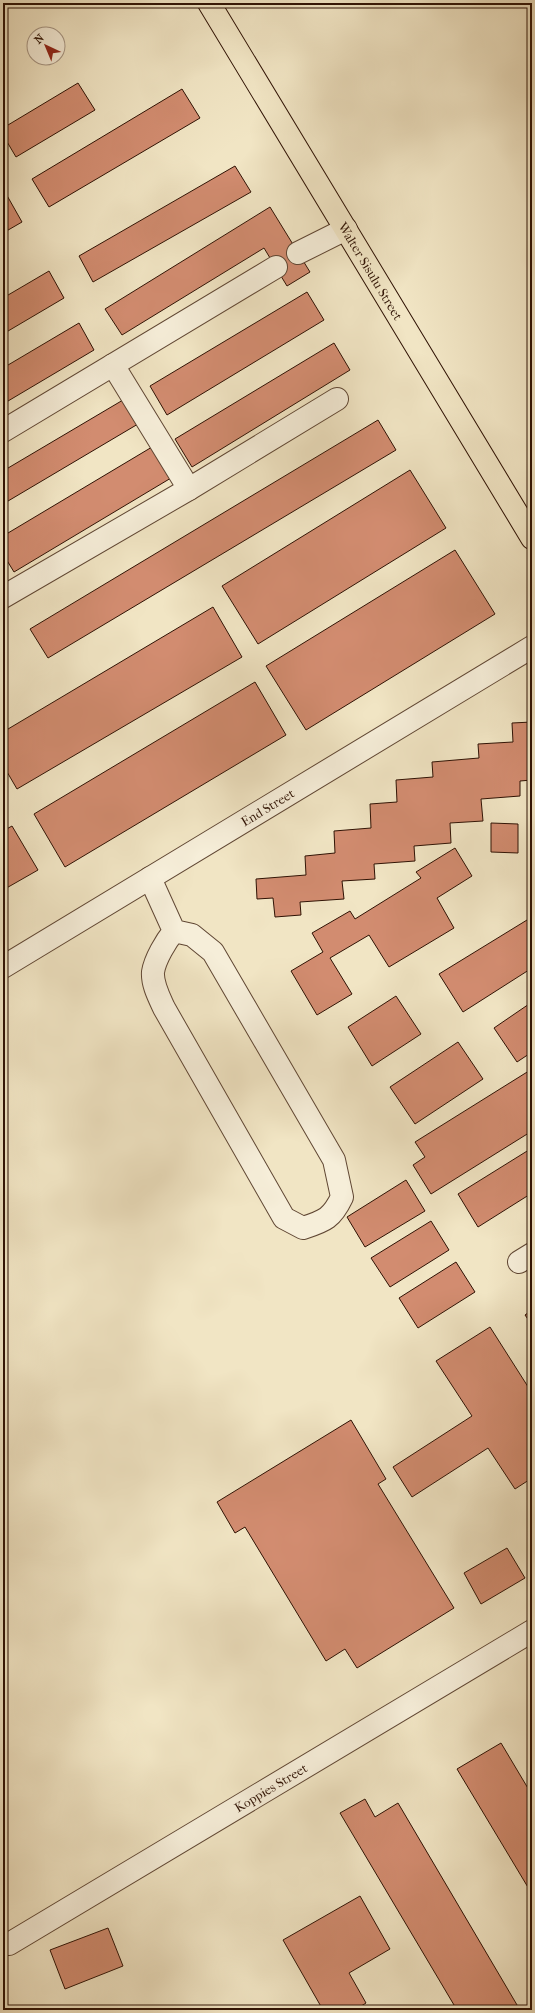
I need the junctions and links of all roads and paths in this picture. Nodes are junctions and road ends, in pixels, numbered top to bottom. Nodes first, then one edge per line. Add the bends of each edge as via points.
1 (209, 3) edge
2 (346, 229) junction
3 (298, 253) dead end
4 (276, 267) dead end
5 (113, 365) junction
6 (337, 399) dead end
7 (3, 431) edge
8 (189, 489) junction
9 (532, 538) edge
10 (3, 597) edge
11 (532, 647) edge
12 (150, 878) junction
13 (174, 931) junction
14 (3, 966) edge
15 (532, 1631) edge
16 (9, 1944) dead end

1 - 2 highway, Walter Sisulu Street
2 - 3 street
2 - 9 highway, Walter Sisulu Street
4 - 5 street
5 - 7 street
5 - 8 street
6 - 8 street
8 - 10 street
11 - 12 street, End Street
12 - 13 street
12 - 14 street, End Street
13 - 13 street via 192,935 213,952 334,1160 342,1197 334,1213 322,1222 303,1228 284,1218 164,1008 157,992 154,972 164,942
15 - 16 street, Koppies Street

